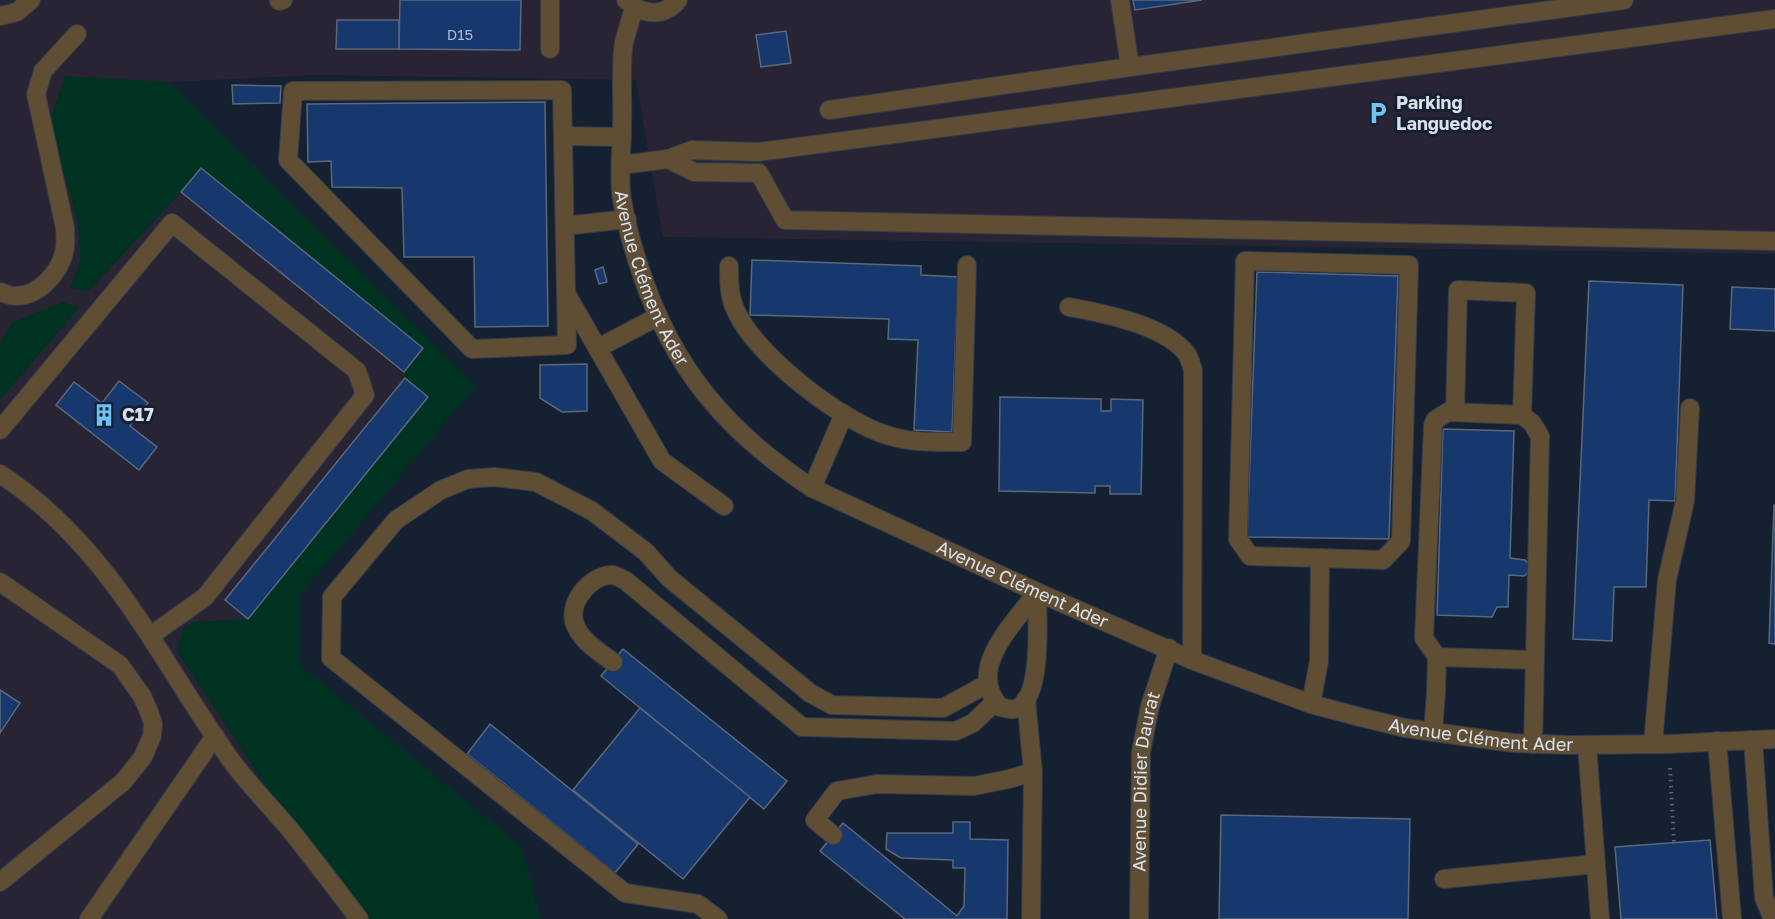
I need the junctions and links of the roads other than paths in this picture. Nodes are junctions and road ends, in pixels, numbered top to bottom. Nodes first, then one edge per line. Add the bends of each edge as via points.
1 (31, 0) edge
2 (550, 0) edge
3 (678, 0) edge
4 (1120, 0) edge
5 (1624, 0) edge
6 (630, 4) edge
7 (0, 16) edge
8 (1775, 19) edge
9 (77, 34) dead end
10 (550, 49) dead end
11 (1130, 67) junction
12 (828, 110) dead end
13 (563, 136) junction
14 (622, 137) junction
15 (758, 152) junction
16 (668, 159) junction
17 (621, 165) junction
18 (759, 173) junction
19 (627, 219) junction
20 (564, 226) junction
21 (1775, 241) edge
22 (967, 265) dead end
23 (729, 266) dead end
24 (0, 292) edge
25 (566, 293) junction
26 (1069, 307) dead end
27 (657, 318) junction
28 (598, 348) junction
29 (1690, 408) dead end
30 (1455, 412) junction
31 (844, 414) junction
32 (1522, 415) junction
33 (0, 430) edge
34 (0, 474) edge
35 (812, 488) junction
36 (724, 506) dead end
37 (1320, 558) junction
38 (0, 582) edge
39 (1037, 592) junction
40 (150, 636) junction
41 (1169, 648) junction
42 (1437, 657) junction
43 (1192, 660) junction
44 (1535, 660) junction
45 (613, 662) dead end
46 (987, 684) junction
47 (1026, 699) junction
48 (995, 702) junction
49 (1311, 704) junction
50 (1433, 732) junction
51 (215, 736) junction
52 (1775, 739) edge
53 (1752, 740) junction
54 (1717, 741) junction
55 (1533, 744) junction
56 (1661, 744) junction
57 (1587, 745) junction
58 (1033, 772) junction
59 (833, 835) dead end
60 (1596, 864) junction
61 (1444, 879) dead end
62 (0, 882) edge
63 (95, 917) edge
64 (359, 919) edge
65 (718, 919) edge
66 (1031, 919) edge
67 (1139, 919) edge
68 (1600, 919) edge
69 (1732, 919) edge
70 (1773, 919) edge

1 - 7 street via 17,12
2 - 10 street
3 - 6 street, Avenue Clément Ader via 655,13
4 - 11 street
5 - 11 street
6 - 14 street, Avenue Clément Ader via 624,45
8 - 15 street
9 - 24 street via 43,71 36,93 65,228 65,248 49,280 34,291 14,296
11 - 12 street
13 - 14 street
13 - 20 street
13 - 25 street via 562,90 293,91 288,160 472,349 567,345
14 - 17 street, Avenue Clément Ader
15 - 16 street via 692,150
15 - 18 street
16 - 17 street
16 - 18 street via 694,172
17 - 19 street, Avenue Clément Ader
18 - 21 street via 785,220
19 - 20 street
19 - 27 street, Avenue Clément Ader via 631,243
20 - 25 street
22 - 31 street via 962,442 888,436
23 - 31 street via 731,297 744,326 776,363
25 - 28 street
26 - 43 street via 1120,317 1177,344 1188,355 1193,370
27 - 28 street
27 - 35 street, Avenue Clément Ader via 693,381 723,416 757,448
28 - 36 street via 662,460
29 - 56 street via 1685,501 1667,580
30 - 32 street
30 - 32 street via 1458,290 1526,293
30 - 42 street via 1436,420 1431,433 1424,639
31 - 35 street
32 - 44 street via 1540,436
33 - 40 street via 172,223 357,371 365,395 205,597
34 - 40 street via 76,537 115,584
35 - 39 street, Avenue Clément Ader
37 - 37 street via 1250,556 1238,539 1245,261 1408,265 1401,541 1383,560
37 - 49 street via 1319,661
38 - 62 street via 120,665 142,696 153,724 149,747 134,771
39 - 41 street, Avenue Clément Ader
39 - 46 street via 990,659
39 - 47 street via 1034,682
40 - 51 street
41 - 43 street, Avenue Clément Ader
41 - 67 street, Avenue Didier Daurat via 1150,706 1142,752
42 - 44 street
42 - 50 street
43 - 49 street, Avenue Clément Ader
44 - 55 street
45 - 48 street via 578,631 573,614 578,599 593,581 614,575 802,727 956,731 973,723
46 - 48 street
46 - 65 street via 943,708 832,705 810,693 669,578 646,552 591,511 536,482 494,477 468,479 441,490 396,520 332,597 331,658 625,893 698,904
47 - 48 street via 1013,709
47 - 58 street
49 - 50 street, Avenue Clément Ader
50 - 55 street, Avenue Clément Ader
51 - 63 street
51 - 64 street
52 - 53 street, Avenue Clément Ader
53 - 54 street, Avenue Clément Ader
53 - 70 street via 1764,898
54 - 56 street, Avenue Clément Ader
54 - 69 street
55 - 57 street, Avenue Clément Ader
56 - 57 street, Avenue Clément Ader
57 - 60 street
58 - 59 street via 974,786 877,784 837,791 815,820
58 - 66 street
60 - 61 street
60 - 68 street

